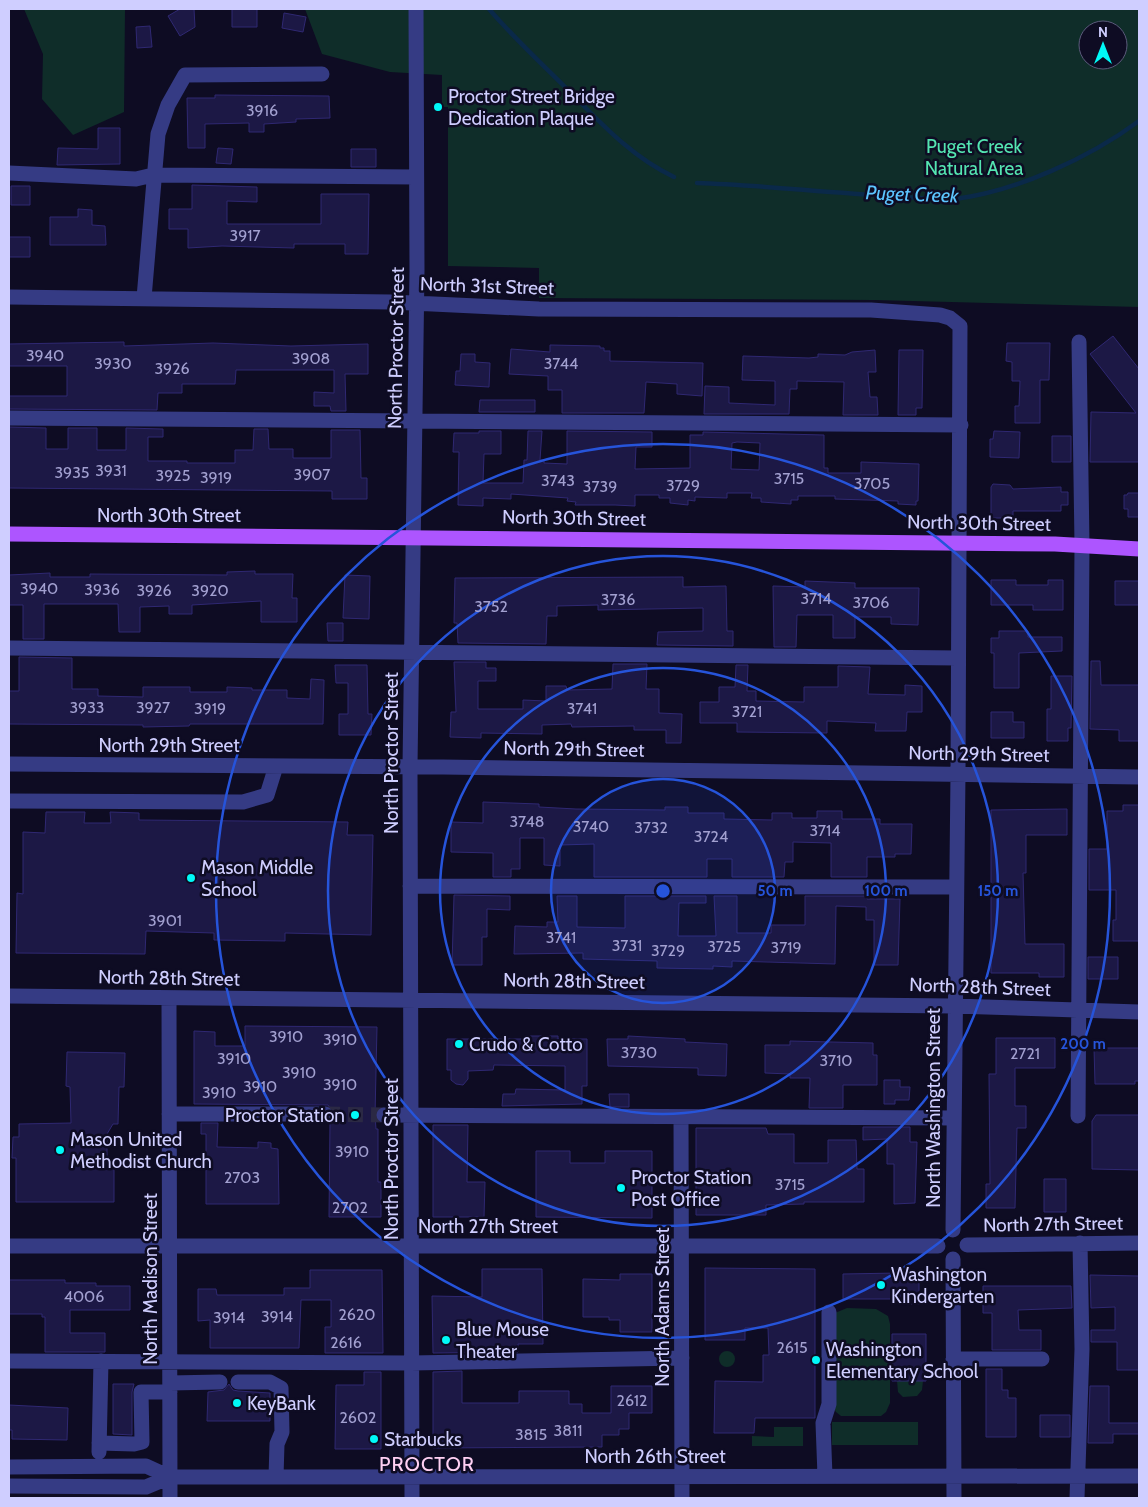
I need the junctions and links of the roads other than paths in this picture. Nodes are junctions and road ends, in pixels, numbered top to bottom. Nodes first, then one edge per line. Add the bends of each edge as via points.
1 (416, 9) edge
2 (322, 74) dead end
3 (9, 173) edge
4 (154, 175) junction
5 (416, 178) junction
6 (9, 297) edge
7 (144, 298) junction
8 (417, 303) junction
9 (960, 326) joint
10 (1079, 342) dead end
11 (9, 418) edge
12 (416, 422) junction
13 (961, 425) junction
14 (9, 534) edge
15 (414, 536) junction
16 (959, 543) junction
17 (1082, 545) junction
18 (1139, 549) edge
19 (9, 648) edge
20 (412, 651) junction
21 (958, 658) junction
22 (9, 764) edge
23 (276, 766) junction
24 (410, 767) junction
25 (958, 774) junction
26 (1079, 775) junction
27 (1139, 777) edge
28 (9, 801) edge
29 (410, 886) junction
30 (956, 887) junction
31 (9, 996) edge
32 (169, 999) junction
33 (410, 999) junction
34 (954, 1006) junction
35 (1079, 1010) junction
36 (1139, 1012) edge
37 (169, 1114) junction
38 (325, 1114) tunnel mouth
39 (384, 1115) tunnel mouth
40 (411, 1115) junction
41 (1078, 1116) dead end
42 (681, 1117) junction
43 (953, 1118) junction
44 (953, 1230) junction
45 (1080, 1243) junction
46 (1139, 1243) edge
47 (682, 1244) junction
48 (967, 1245) junction
49 (9, 1246) edge
50 (170, 1246) junction
51 (411, 1246) junction
52 (938, 1246) junction
53 (952, 1259) junction
54 (829, 1312) dead end
55 (682, 1358) junction
56 (953, 1359) junction
57 (1042, 1360) dead end
58 (9, 1361) edge
59 (101, 1362) junction
60 (170, 1362) junction
61 (411, 1363) junction
62 (220, 1382) dead end
63 (238, 1382) dead end
64 (170, 1387) junction
65 (99, 1443) junction
66 (100, 1466) junction
67 (9, 1467) edge
68 (682, 1476) junction
69 (825, 1476) junction
70 (954, 1476) junction
71 (1077, 1476) junction
72 (1139, 1476) edge
73 (170, 1477) junction
74 (276, 1477) junction
75 (412, 1477) junction
76 (9, 1486) edge
77 (170, 1498) edge
78 (412, 1498) edge
79 (682, 1498) edge
80 (954, 1498) edge
81 (1077, 1498) edge

1 - 5 street, North Proctor Street
2 - 4 street via 185,75 168,105 158,134
3 - 4 street via 136,180
4 - 5 street
4 - 7 street
5 - 8 street, North Proctor Street
6 - 7 street, North 31st Street
7 - 8 street, North 31st Street
8 - 9 street, North 31st Street via 539,309 871,310 940,315
8 - 12 street, North Proctor Street
9 - 13 street, North Washington Street
10 - 17 street
11 - 12 street
12 - 13 street
12 - 15 street, North Proctor Street
13 - 16 street, North Washington Street
14 - 15 main road, North 30th Street
15 - 16 main road, North 30th Street
15 - 20 street, North Proctor Street
16 - 17 main road, North 30th Street
16 - 21 street, North Washington Street
17 - 18 main road, North 30th Street
17 - 26 street
19 - 20 street
20 - 21 street
20 - 24 street, North Proctor Street
21 - 25 street, North Washington Street
22 - 23 street, North 29th Street
23 - 24 street, North 29th Street
23 - 28 street via 267,795 243,802
24 - 25 street, North 29th Street
24 - 29 street, North Proctor Street
25 - 26 street, North 29th Street
25 - 30 street, North Washington Street
26 - 27 street, North 29th Street
26 - 35 street
29 - 30 street
29 - 33 street, North Proctor Street
30 - 34 street, North Washington Street
31 - 32 street, North 28th Street
32 - 33 street, North 28th Street
32 - 37 street, North Madison Street
33 - 34 street, North 28th Street
33 - 40 street, North Proctor Street
34 - 35 street, North 28th Street
34 - 43 street, North Washington Street
35 - 36 street, North 28th Street
35 - 41 street
37 - 38 street
37 - 50 street, North Madison Street
39 - 40 street
40 - 42 street
40 - 51 street, North Proctor Street
42 - 43 street
42 - 47 street, North Adams Street
43 - 44 street, North Washington Street
44 - 48 street via 963,1235
44 - 52 street via 941,1235
45 - 46 street, North 27th Street
45 - 48 street, North 27th Street
45 - 71 street via 1082,1349
47 - 51 street, North 27th Street
47 - 52 street, North 27th Street
47 - 55 street, North Adams Street
48 - 53 street via 964,1254
49 - 50 street, North 27th Street
50 - 51 street, North 27th Street
50 - 60 street, North Madison Street
51 - 61 street, North Proctor Street
52 - 53 street via 942,1255
53 - 56 street
54 - 69 street via 829,1404 823,1422
55 - 61 street
55 - 68 street, North Adams Street
56 - 57 street
56 - 70 street
58 - 59 street
59 - 60 street
59 - 65 street
60 - 61 street
60 - 64 street, North Madison Street
61 - 75 street, North Proctor Street
62 - 64 street
63 - 74 street via 270,1382 281,1388 282,1432 277,1444
64 - 65 street via 141,1392 142,1442
64 - 73 street, North Madison Street
65 - 66 street
66 - 67 street, North 26th Street
66 - 73 street, North 26th Street via 146,1466
68 - 69 street, North 26th Street
68 - 75 street, North 26th Street
68 - 79 street, North Adams Street
69 - 70 street, North 26th Street
70 - 71 street, North 26th Street
70 - 80 street
71 - 72 street, North 26th Street
71 - 81 street
73 - 74 street, North 26th Street
73 - 76 street, North 26th Street via 146,1487
73 - 77 street, North Madison Street
74 - 75 street, North 26th Street
75 - 78 street, North Proctor Street

